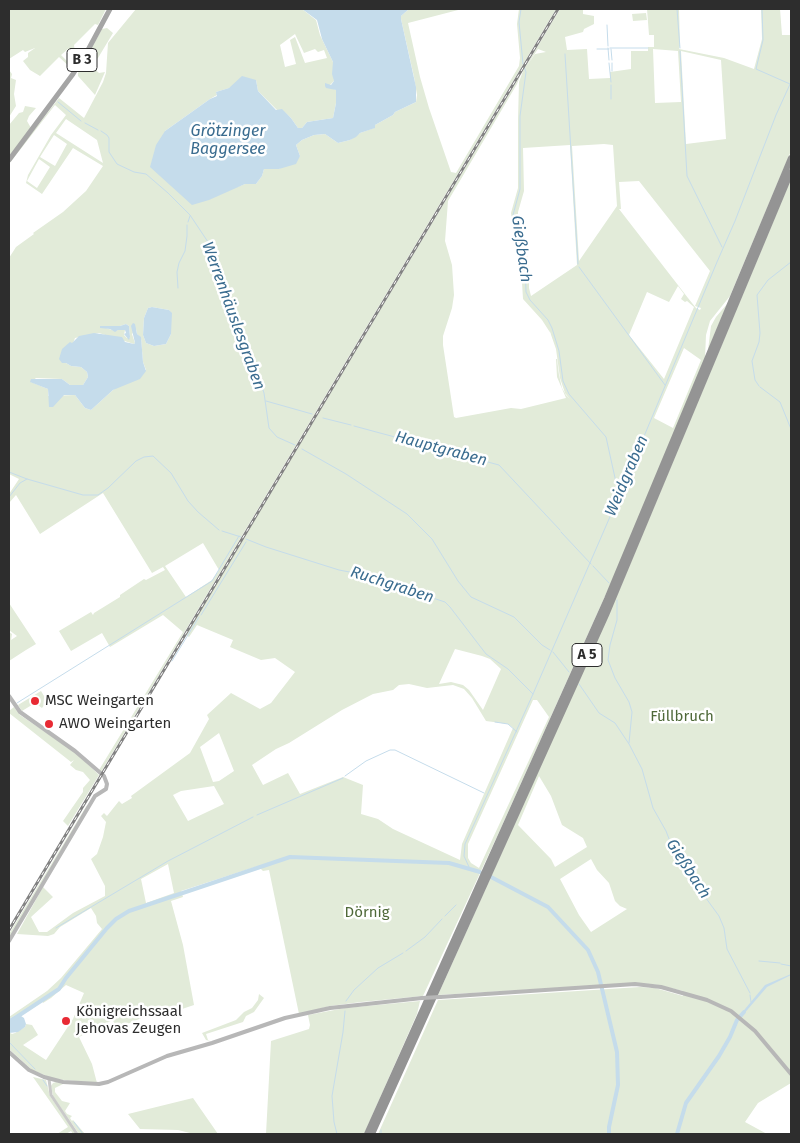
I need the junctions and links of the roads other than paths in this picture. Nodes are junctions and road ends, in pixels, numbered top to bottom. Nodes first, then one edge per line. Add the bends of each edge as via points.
1 (110, 9) edge
2 (791, 158) edge
3 (9, 160) edge
4 (791, 172) edge
5 (736, 290) junction
6 (724, 306) dead end
7 (707, 346) dead end
8 (705, 365) junction
9 (9, 696) edge
10 (9, 942) edge
11 (9, 1052) edge
12 (791, 1074) edge
13 (49, 1079) junction
14 (77, 1134) edge
15 (367, 1134) edge
16 (372, 1134) edge

1 - 3 main road, B 3 via 73,74
2 - 5 highway, A 5
4 - 16 highway, A 5 via 606,615
5 - 6 highway
5 - 8 highway, A 5
7 - 8 highway
8 - 15 highway, A 5 via 603,607
9 - 10 main road via 20,712 76,751 107,781 107,788 94,796
11 - 13 main road via 29,1070
12 - 13 main road, bridge via 740,1017 715,1003 641,984 422,998 330,1008 285,1018 167,1056 102,1084
13 - 14 street via 53,1099

